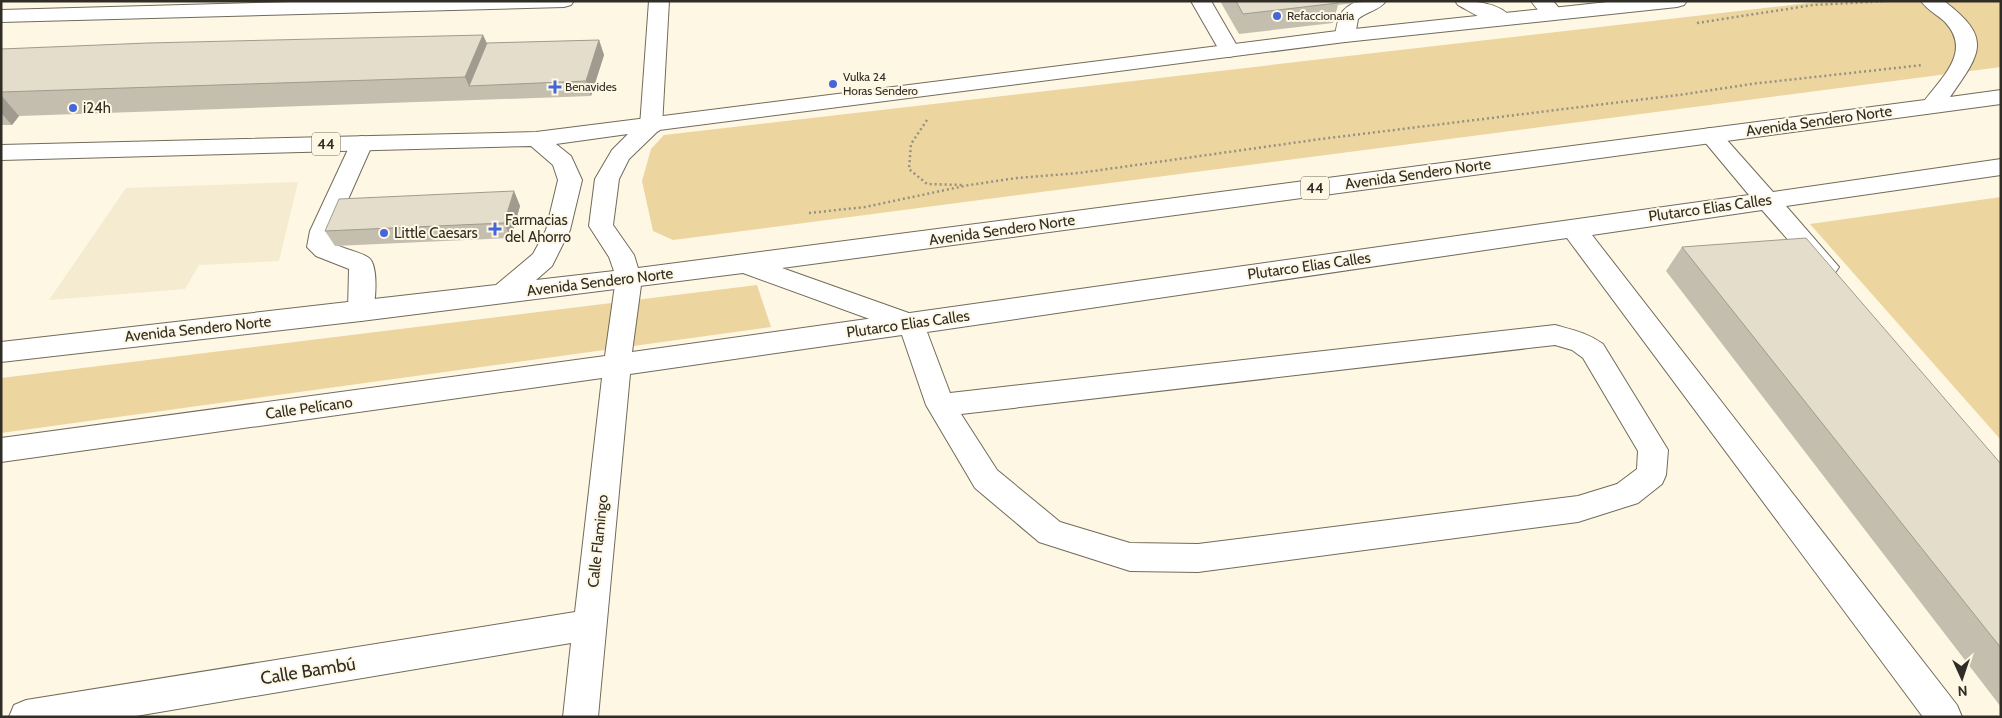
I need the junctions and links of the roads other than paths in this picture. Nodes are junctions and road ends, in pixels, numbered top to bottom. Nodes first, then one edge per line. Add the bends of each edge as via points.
1 (564, 1) edge
2 (659, 1) edge
3 (1201, 1) edge
4 (1376, 1) edge
5 (1464, 1) edge
6 (1677, 1) edge
7 (1930, 1) edge
8 (1599, 5) edge
9 (1548, 8) edge
10 (1, 16) edge
11 (1502, 19) junction
12 (1345, 36) junction
13 (1229, 51) junction
14 (2001, 97) edge
15 (1932, 106) junction
16 (651, 126) junction
17 (1710, 135) junction
18 (536, 139) junction
19 (362, 143) junction
20 (1, 153) edge
21 (2001, 167) edge
22 (1767, 200) junction
23 (1574, 228) junction
24 (744, 264) junction
25 (629, 278) junction
26 (1845, 288) edge
27 (502, 294) junction
28 (360, 311) junction
29 (912, 324) junction
30 (1, 352) edge
31 (617, 365) junction
32 (940, 405) junction
33 (1, 450) edge
34 (589, 625) junction
35 (26, 717) edge
36 (580, 717) edge
37 (1946, 717) edge

1 - 10 main road
2 - 16 main road
3 - 13 main road
4 - 12 main road via 1348,17
5 - 11 main road
6 - 8 main road, 44
7 - 15 main road via 1961,26 1969,47 1964,60
8 - 9 main road, 44
9 - 11 main road, 44
11 - 12 main road, 44
12 - 13 main road, 44
13 - 16 main road, 44
14 - 15 main road, Avenida Sendero Norte / 44
15 - 17 main road, Avenida Sendero Norte / 44
16 - 18 main road, 44
16 - 25 main road via 620,155 607,179 601,226 621,255
17 - 22 main road
17 - 24 main road, Avenida Sendero Norte / 44
18 - 19 main road, 44
18 - 27 main road via 564,161 570,180 558,230 543,260
19 - 20 main road, 44
19 - 28 main road via 322,231 320,247 329,254 360,264
21 - 22 main road, Plutarco Elias Calles
22 - 23 main road, Plutarco Elias Calles
22 - 26 main road
23 - 29 main road, Plutarco Elias Calles
23 - 37 main road
24 - 25 main road, Avenida Sendero Norte / 44
24 - 29 main road
25 - 27 main road, Avenida Sendero Norte / 44
25 - 31 main road, Calle Flamingo
27 - 28 main road, Avenida Sendero Norte / 44
28 - 30 main road, Avenida Sendero Norte / 44
29 - 31 main road, Plutarco Elias Calles
29 - 32 main road
31 - 33 main road, Calle Pelícano
31 - 34 main road, Calle Flamingo
32 - 32 main road via 986,479 1050,532 1130,557 1198,558 1578,509 1627,494 1652,474 1653,450 1593,351 1581,342 1554,335
34 - 35 main road, Calle Bambú
34 - 36 main road, Calle Flamingo

